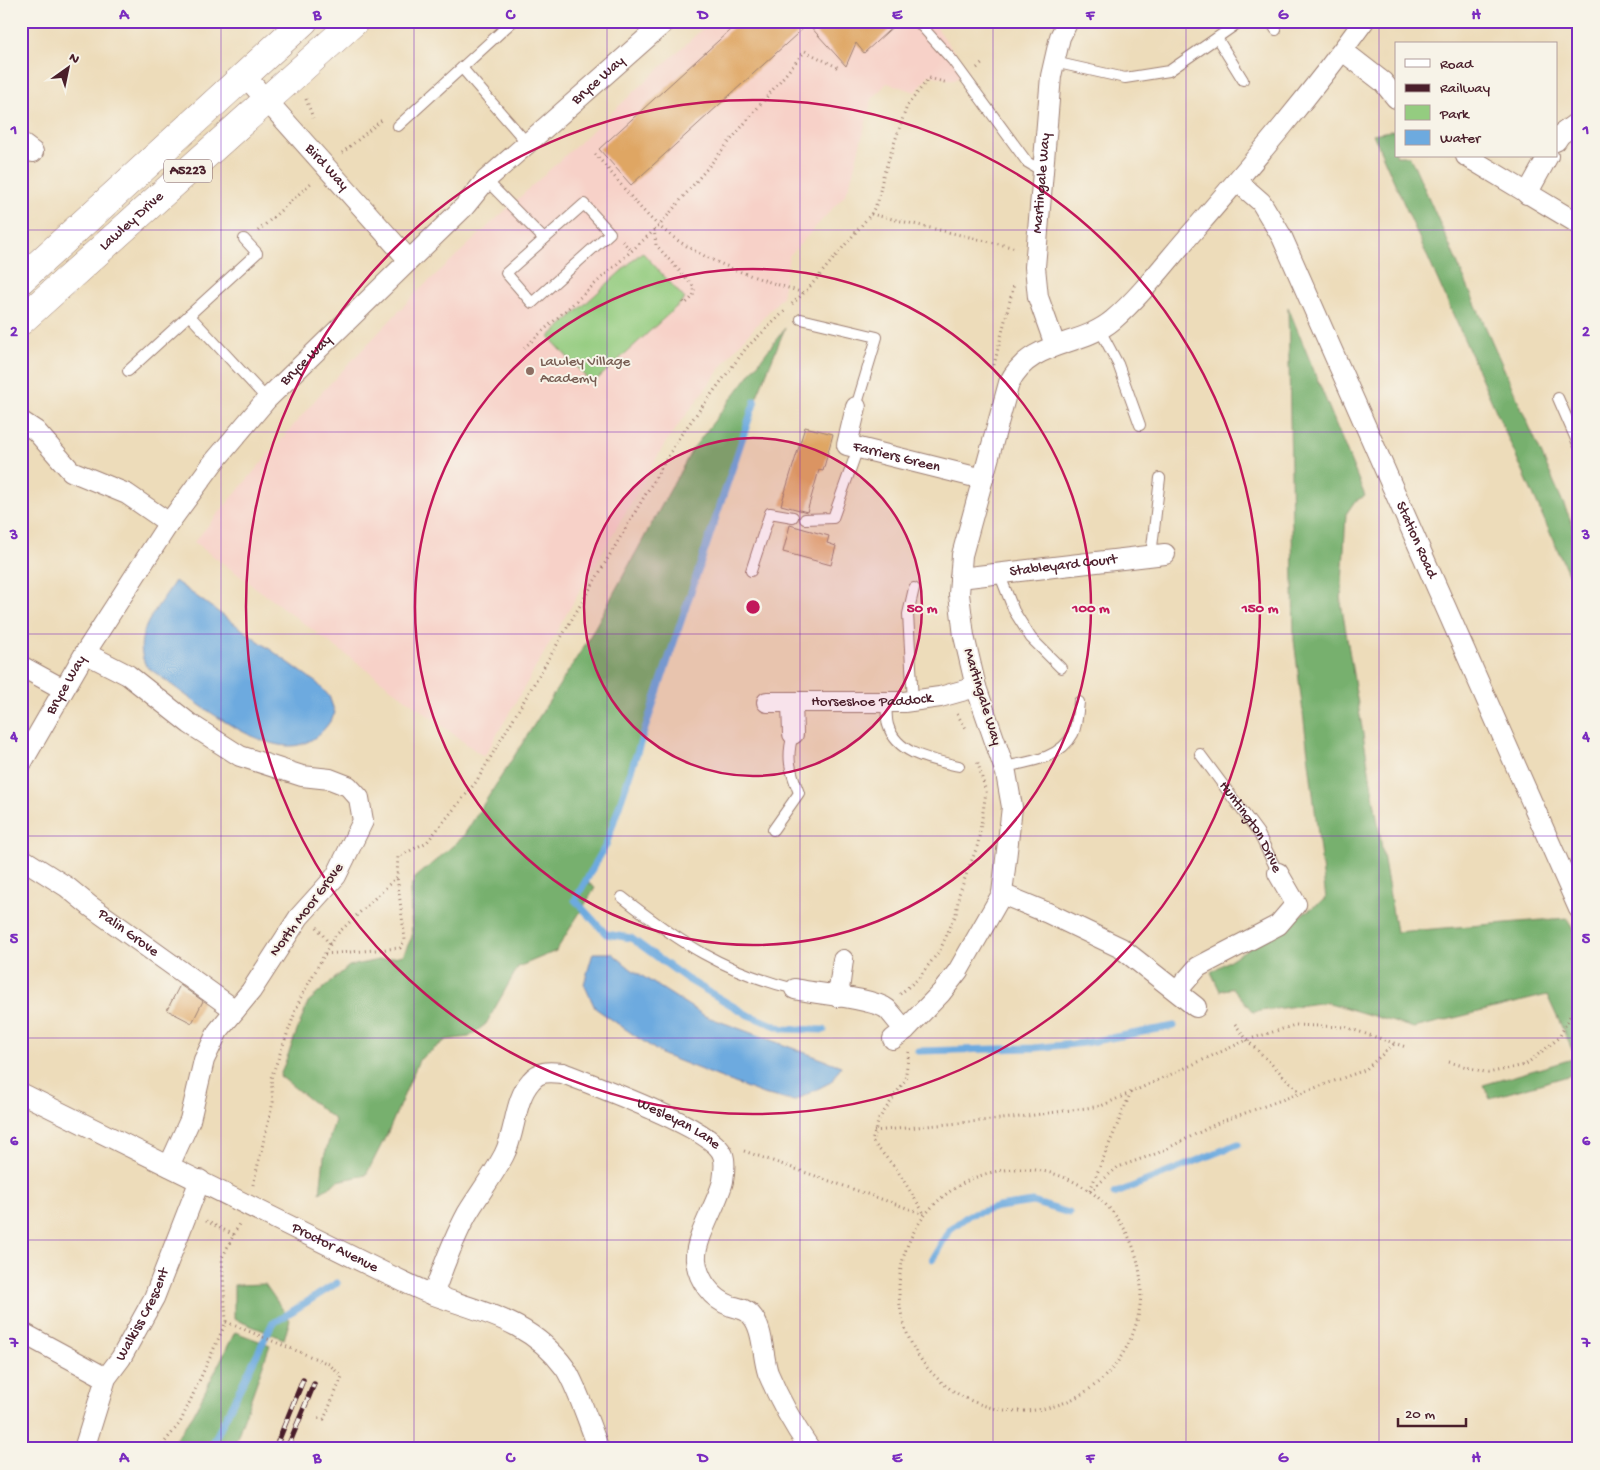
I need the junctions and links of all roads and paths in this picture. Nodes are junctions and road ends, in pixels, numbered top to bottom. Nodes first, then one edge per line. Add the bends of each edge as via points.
1 (256, 21) edge
2 (304, 21) edge
3 (355, 21) edge
4 (513, 21) edge
5 (666, 21) edge
6 (917, 21) edge
7 (1068, 21) edge
8 (1242, 21) edge
9 (1364, 21) edge
10 (262, 27) dead end
11 (1217, 38) junction
12 (1342, 51) junction
13 (1054, 62) junction
14 (462, 68) junction
15 (839, 68) dead end
16 (244, 74) junction
17 (1244, 80) dead end
18 (955, 84) dead end
19 (312, 93) dead end
20 (1395, 97) edge
21 (267, 100) junction
22 (314, 120) dead end
23 (1579, 121) edge
24 (398, 126) joint
25 (1558, 138) edge
26 (528, 144) junction
27 (595, 154) dead end
28 (338, 157) dead end
29 (1469, 158) edge
30 (1547, 158) edge
31 (1042, 171) junction
32 (486, 180) junction
33 (1237, 181) junction
34 (311, 183) dead end
35 (1527, 194) junction
36 (871, 214) junction
37 (1579, 224) edge
38 (659, 226) junction
39 (654, 229) junction
40 (245, 240) joint
41 (544, 240) junction
42 (409, 260) junction
43 (1035, 267) junction
44 (21, 280) edge
45 (804, 293) junction
46 (683, 301) dead end
47 (189, 315) junction
48 (801, 319) dead end
49 (21, 321) edge
50 (1100, 330) junction
51 (1056, 345) junction
52 (524, 348) dead end
53 (128, 371) dead end
54 (1558, 398) dead end
55 (267, 399) junction
56 (856, 407) joint
57 (21, 421) edge
58 (1140, 425) dead end
59 (1579, 446) edge
60 (858, 448) junction
61 (983, 478) junction
62 (1160, 478) dead end
63 (792, 517) dead end
64 (805, 520) dead end
65 (169, 523) junction
66 (1158, 555) joint
67 (751, 571) dead end
68 (999, 573) junction
69 (960, 578) junction
70 (914, 588) dead end
71 (85, 653) junction
72 (21, 666) edge
73 (1061, 668) dead end
74 (976, 687) junction
75 (63, 689) junction
76 (913, 701) junction
77 (767, 702) dead end
78 (792, 702) junction
79 (886, 702) junction
80 (1079, 702) dead end
81 (793, 734) joint
82 (1200, 754) dead end
83 (21, 764) edge
84 (959, 766) dead end
85 (1004, 767) junction
86 (773, 830) dead end
87 (21, 858) edge
88 (1278, 872) joint
89 (398, 877) junction
90 (1002, 894) junction
91 (622, 897) dead end
92 (1579, 909) edge
93 (324, 954) junction
94 (844, 960) dead end
95 (795, 989) joint
96 (1177, 991) junction
97 (838, 997) junction
98 (1579, 1004) edge
99 (1196, 1007) dead end
100 (235, 1010) junction
101 (1234, 1024) dead end
102 (899, 1034) junction
103 (1247, 1040) junction
104 (1395, 1043) junction
105 (1406, 1047) dead end
106 (1448, 1062) dead end
107 (21, 1092) edge
108 (1131, 1092) junction
109 (1300, 1092) junction
110 (874, 1131) junction
111 (741, 1150) dead end
112 (169, 1166) junction
113 (200, 1180) junction
114 (1090, 1191) junction
115 (248, 1205) junction
116 (925, 1215) junction
117 (199, 1217) dead end
118 (234, 1235) junction
119 (433, 1295) junction
120 (226, 1322) junction
121 (21, 1332) edge
122 (106, 1378) junction
123 (316, 1418) dead end
124 (84, 1449) edge
125 (159, 1449) edge
126 (599, 1449) edge
127 (810, 1449) edge

1 - 10 path
2 - 16 main road, A5223
3 - 21 main road, Lawley Drive / A5223
4 - 14 lane
5 - 26 street, Bryce Way
6 - 31 lane via 953,61 1027,162
7 - 13 street, Martingale Way
8 - 11 lane
9 - 12 street, Martingale Way
11 - 13 lane via 1169,71 1125,78
11 - 17 lane
12 - 20 street via 1383,82
12 - 33 street, Martingale Way via 1282,130
13 - 31 street, Martingale Way
14 - 24 lane
14 - 26 lane
15 - 38 path via 805,51
16 - 21 street, Bird Way
16 - 44 main road, A5223
18 - 36 path via 929,78 907,106 883,176 878,201
19 - 22 path via 306,99
21 - 42 street, Bird Way
21 - 49 main road, Lawley Drive / A5223
23 - 25 street
24 - 28 path via 389,114
26 - 32 street, Bryce Way
27 - 38 path
29 - 35 street
30 - 35 street
31 - 43 street, Martingale Way
32 - 41 lane
32 - 42 street, Bryce Way via 465,206
33 - 50 street, Martingale Way via 1130,303
33 - 92 street, Station Road via 1261,202 1282,237
34 - 40 path
35 - 37 street
36 - 43 path via 1016,248 1018,265
36 - 45 path
38 - 39 path
38 - 45 path via 705,256
39 - 46 path via 656,245 694,287 692,298 686,304
39 - 52 path
40 - 47 lane via 257,253
41 - 41 lane via 584,204 610,233 532,303 506,273
42 - 55 street, Bryce Way
43 - 51 street, Martingale Way via 1038,297
45 - 89 path via 747,347 680,436 476,782 427,842 398,857
47 - 53 lane
47 - 55 lane
48 - 56 lane via 876,337
50 - 51 street, Martingale Way
50 - 58 lane via 1118,364
51 - 61 street, Martingale Way via 1026,360 1016,369 1009,383
54 - 59 lane
55 - 65 street, Bryce Way via 213,463
56 - 60 street, Farriers Green via 847,445
57 - 65 street via 36,431 71,471 127,494
60 - 61 street, Farriers Green
60 - 64 lane via 833,518
61 - 69 street, Martingale Way via 962,556
62 - 66 lane
63 - 67 lane via 770,513
65 - 71 street, Bryce Way
66 - 68 street, Stableyard Court
68 - 69 street, Stableyard Court
68 - 73 lane via 1014,611 1031,638
69 - 74 street, Martingale Way via 964,636
70 - 76 lane via 908,614
71 - 75 street, Bryce Way
71 - 100 street, North Moor Grove via 128,675 190,724 240,756 302,776 330,778 348,786 359,798 363,821 336,876 299,917
72 - 75 street
74 - 76 street, Horseshoe Paddock
74 - 85 street, Martingale Way
75 - 83 street, Bryce Way
76 - 79 street, Horseshoe Paddock
77 - 78 street, Horseshoe Paddock
78 - 79 street, Horseshoe Paddock
78 - 81 street
79 - 84 lane via 888,726 900,746 923,757
80 - 85 lane via 1074,733 1063,747 1045,758
81 - 86 lane via 788,752 791,773 799,793
82 - 88 lane, Huntington Drive via 1258,832
85 - 90 street, Martingale Way via 1012,807
87 - 100 street, Palin Grove via 67,887
88 - 96 street, Huntington Drive via 1296,904 1278,925 1198,967
89 - 93 path via 334,937
89 - 93 path via 405,940 400,948
90 - 96 street via 1048,912 1121,948
90 - 102 street, Martingale Way via 958,971 941,993
91 - 95 lane via 668,934 722,964
93 - 115 path via 300,999 271,1078 273,1102
94 - 97 street
95 - 97 street
96 - 99 street
97 - 102 street via 866,1001 886,1009
98 - 106 path via 1559,1038 1526,1065 1488,1073
100 - 112 street, North Moor Grove via 218,1030 204,1060 190,1120
101 - 103 path
102 - 110 path via 909,1053 906,1080
103 - 104 path via 1295,1025 1345,1027
103 - 108 path
103 - 109 path
104 - 105 path
104 - 109 path via 1365,1070
107 - 112 street, Proctor Avenue
108 - 110 path via 1101,1106
108 - 114 path
109 - 114 path via 1220,1122 1158,1153 1118,1166
110 - 116 path via 872,1141 897,1170
111 - 116 path
112 - 113 street, Proctor Avenue
113 - 115 street, Proctor Avenue
113 - 122 street, Walkiss Crescent via 154,1298 121,1358
114 - 116 path via 1063,1176 1033,1170 1002,1170 973,1178 946,1193
114 - 116 path via 1113,1211 1130,1236 1140,1265 1141,1306 1130,1345 1106,1378 1072,1401 1033,1412 992,1410 955,1394 925,1366 905,1331 898,1290 905,1250
115 - 118 path
115 - 119 street, Proctor Avenue
117 - 118 path
118 - 120 path via 222,1258
119 - 126 street, Proctor Avenue via 484,1310 522,1328 543,1344 565,1368
119 - 127 street, Wesleyan Lane via 456,1234 511,1139 521,1098 530,1082 546,1072 563,1073 690,1127 723,1154 722,1183 696,1258 699,1273 711,1294 751,1314 757,1324 768,1372
120 - 123 path via 329,1364 342,1377 324,1419
120 - 125 path via 180,1423
121 - 122 street
122 - 124 street, Walkiss Crescent

